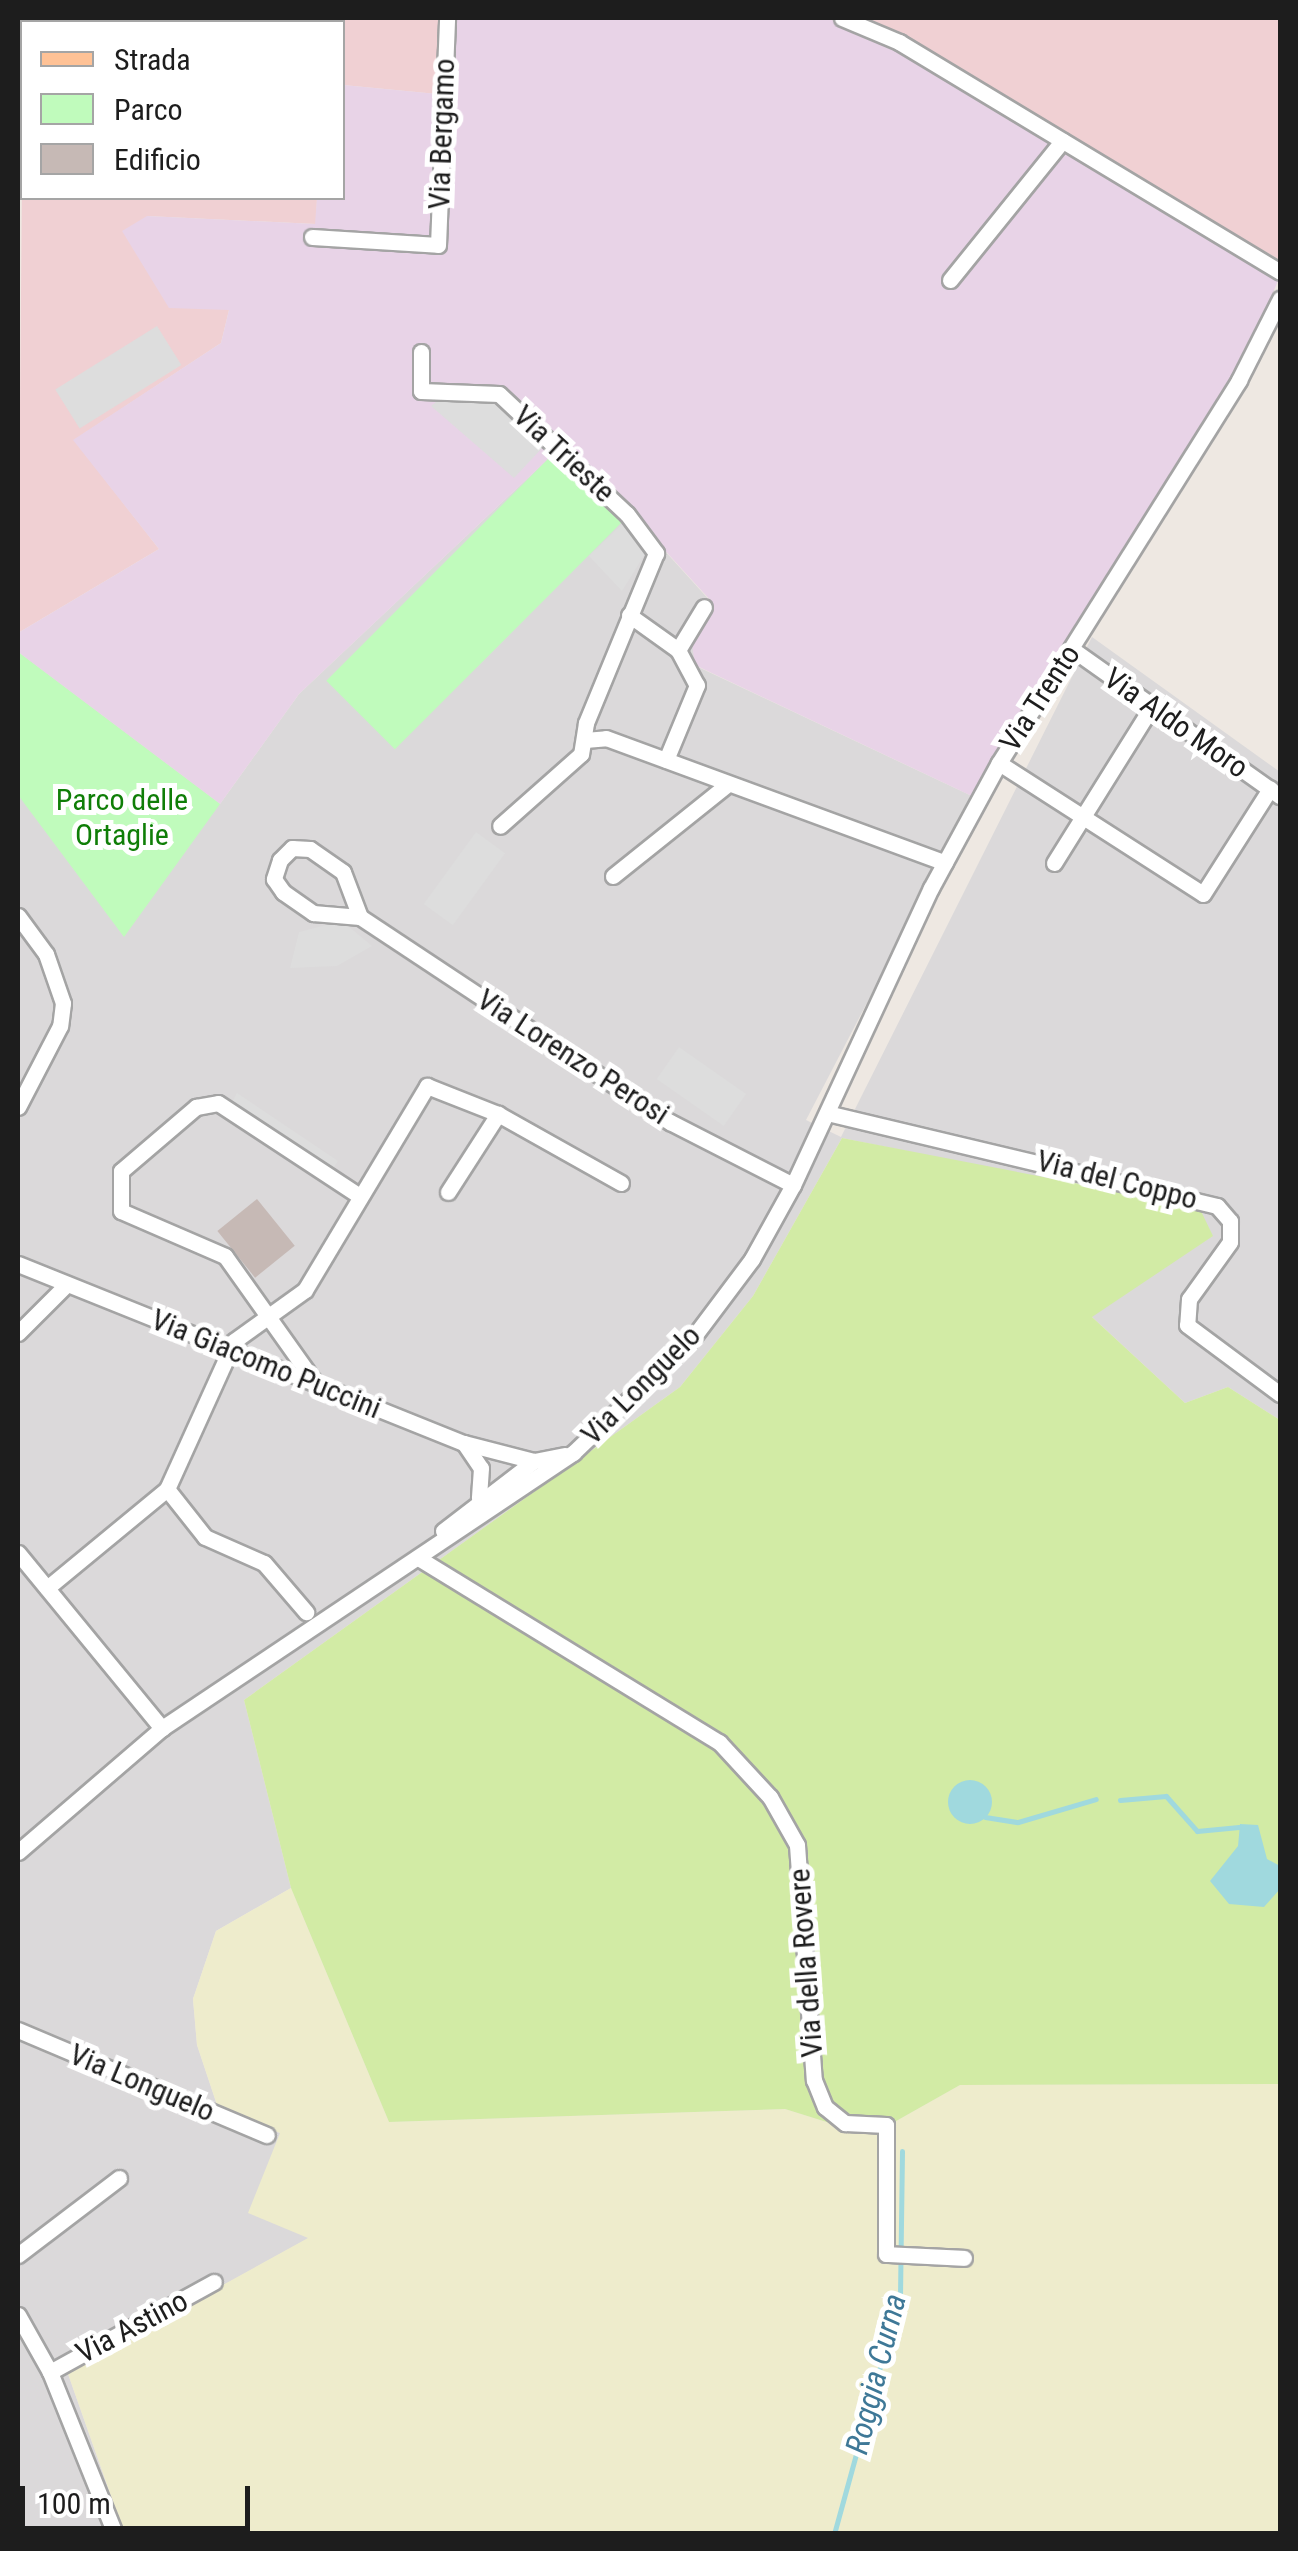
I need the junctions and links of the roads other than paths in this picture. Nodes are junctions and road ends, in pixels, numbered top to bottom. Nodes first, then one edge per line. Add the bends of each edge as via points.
1 (447, 18) edge
2 (842, 18) edge
3 (1062, 140) junction
4 (312, 237) dead end
5 (1280, 272) edge
6 (950, 280) dead end
7 (1280, 299) edge
8 (421, 352) dead end
9 (704, 607) dead end
10 (629, 615) junction
11 (1072, 649) junction
12 (678, 650) junction
13 (1152, 706) junction
14 (585, 740) junction
15 (666, 760) junction
16 (999, 763) junction
17 (728, 784) junction
18 (1276, 792) edge
19 (1083, 816) junction
20 (500, 826) dead end
21 (944, 862) junction
22 (1054, 863) dead end
23 (613, 876) dead end
24 (360, 917) junction
25 (21, 927) edge
26 (18, 1107) edge
27 (826, 1112) junction
28 (498, 1114) junction
29 (621, 1183) dead end
30 (793, 1185) junction
31 (448, 1192) dead end
32 (358, 1195) junction
33 (18, 1264) edge
34 (68, 1284) junction
35 (272, 1314) junction
36 (18, 1333) edge
37 (230, 1350) junction
38 (316, 1384) junction
39 (1277, 1386) edge
40 (464, 1443) junction
41 (572, 1453) junction
42 (534, 1461) junction
43 (167, 1489) junction
44 (480, 1496) junction
45 (449, 1536) junction
46 (18, 1553) edge
47 (420, 1559) junction
48 (378, 1586) junction
49 (47, 1588) junction
50 (306, 1612) dead end
51 (162, 1728) junction
52 (18, 1852) edge
53 (18, 2030) edge
54 (267, 2135) dead end
55 (119, 2178) dead end
56 (18, 2255) edge
57 (964, 2258) dead end
58 (214, 2282) dead end
59 (18, 2315) edge
60 (50, 2372) junction
61 (115, 2534) edge

1 - 4 street, Via Bergamo via 438,246
2 - 3 street
3 - 5 street
3 - 6 street
7 - 11 street, Via Trento via 1239,380
8 - 10 street, Via Trieste via 421,390 499,394 651,541 654,560
9 - 12 street
10 - 12 street
10 - 14 street, Via Trieste
11 - 13 street, Via Aldo Moro
11 - 16 street, Via Trento
12 - 15 street via 697,686
13 - 18 street, Via Aldo Moro
13 - 19 street
14 - 15 street via 606,738
14 - 20 street, Via Trieste via 581,754
15 - 17 street
16 - 19 street
16 - 21 street, Via Trento
17 - 21 street
17 - 23 street
18 - 19 street via 1202,894
19 - 22 street
21 - 27 street, Via Trento
24 - 24 street, Via Lorenzo Perosi via 343,872 310,848 292,848 280,860 274,878 282,892 313,913
24 - 30 street, Via Lorenzo Perosi via 670,1122
25 - 26 street via 63,1003 60,1026
27 - 30 street, Via Longuelo
27 - 39 street, Via del Coppo via 1218,1206 1230,1222 1230,1242 1189,1300 1187,1325
28 - 29 street
28 - 31 street
28 - 32 street via 428,1086
30 - 41 street, Via Longuelo via 752,1258 692,1339
32 - 35 street via 305,1290
32 - 35 street via 218,1103 196,1107 122,1171 122,1211 225,1256
33 - 34 street, Via Giacomo Puccini
34 - 36 street
34 - 37 street, Via Giacomo Puccini
35 - 37 street
35 - 38 street
37 - 38 street, Via Giacomo Puccini
37 - 43 street
38 - 40 street, Via Giacomo Puccini
40 - 42 street, Via Giacomo Puccini
40 - 44 street via 481,1468
41 - 42 street, Via Giacomo Puccini
41 - 45 street, Via Longuelo
42 - 44 street, Via Longuelo
43 - 49 street
43 - 50 street via 205,1537 264,1564
44 - 45 street
44 - 48 street, Via Longuelo
45 - 47 street, Via Longuelo
46 - 49 street
47 - 48 street, Via Longuelo
47 - 57 street, Via della Rovere via 719,1742 770,1796 798,1845 814,2080 825,2107 845,2122 886,2124 886,2254
48 - 51 street, Via Longuelo
49 - 51 street
51 - 52 street, Via Longuelo
53 - 54 street, Via Longuelo
55 - 56 street
58 - 60 street, Via Astino
59 - 60 street, Via Astino
60 - 61 street, Via Astino

